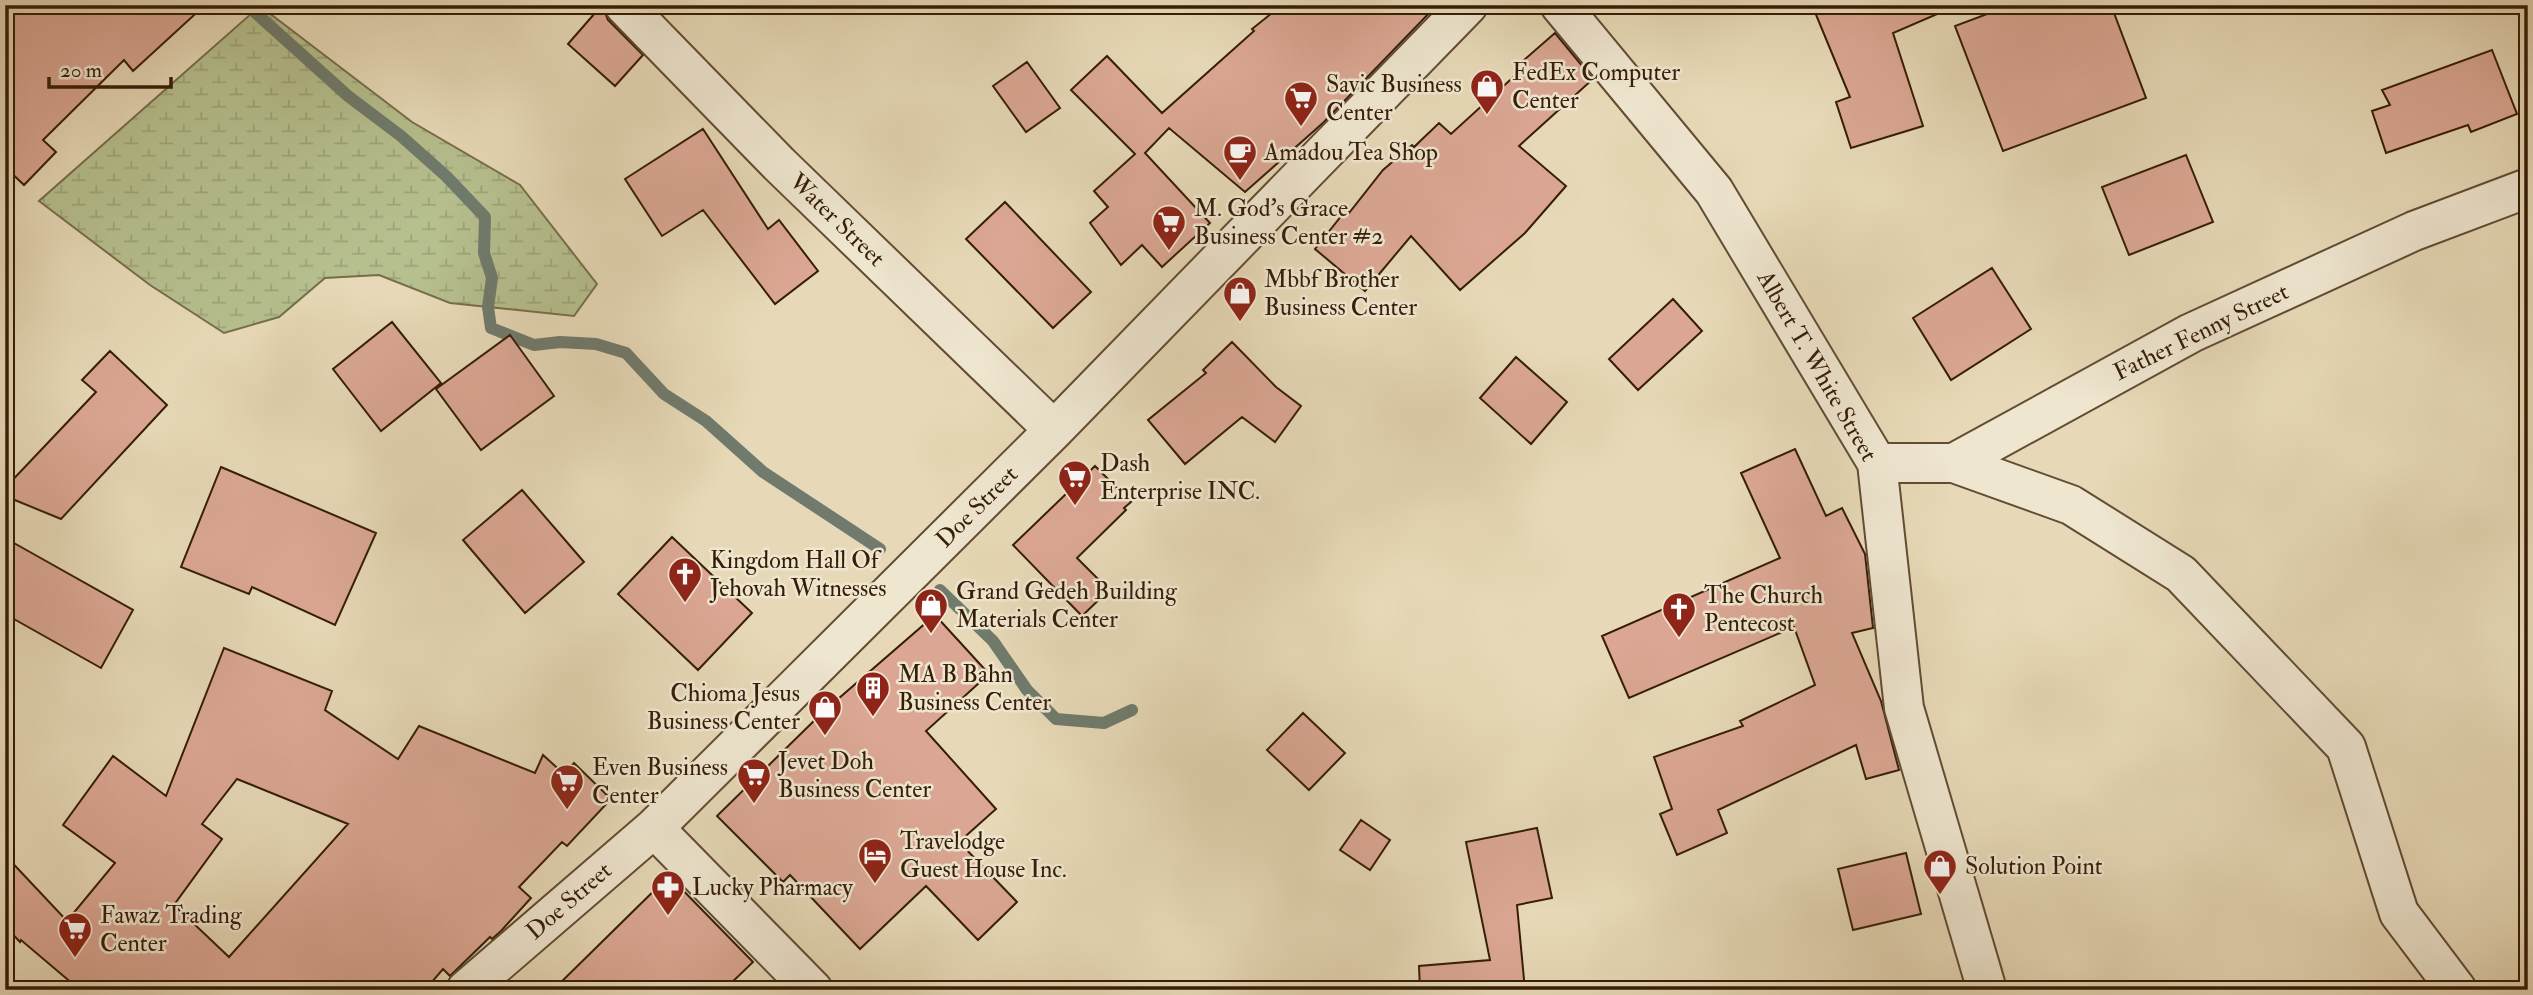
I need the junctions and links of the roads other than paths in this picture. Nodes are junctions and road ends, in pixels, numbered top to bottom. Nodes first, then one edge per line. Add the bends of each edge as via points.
1 (624, 5) edge
2 (1468, 5) edge
3 (1560, 5) edge
4 (2528, 188) edge
5 (1054, 430) junction
6 (1877, 463) junction
7 (1954, 463) junction
8 (654, 828) junction
9 (466, 990) edge
10 (813, 990) edge
11 (1987, 990) edge
12 (2457, 990) edge

1 - 5 street, Water Street via 779,164
2 - 5 street, Doe Street
3 - 6 street, Albert T. White Street via 1714,191
4 - 7 street, Father Fenny Street via 2414,231 2191,333
5 - 8 street, Doe Street
6 - 7 street, Father Fenny Street
6 - 11 street, Albert T. White Street via 1904,708
7 - 12 street via 2071,505 2181,574 2346,747 2399,913
8 - 9 street, Doe Street
8 - 10 street

